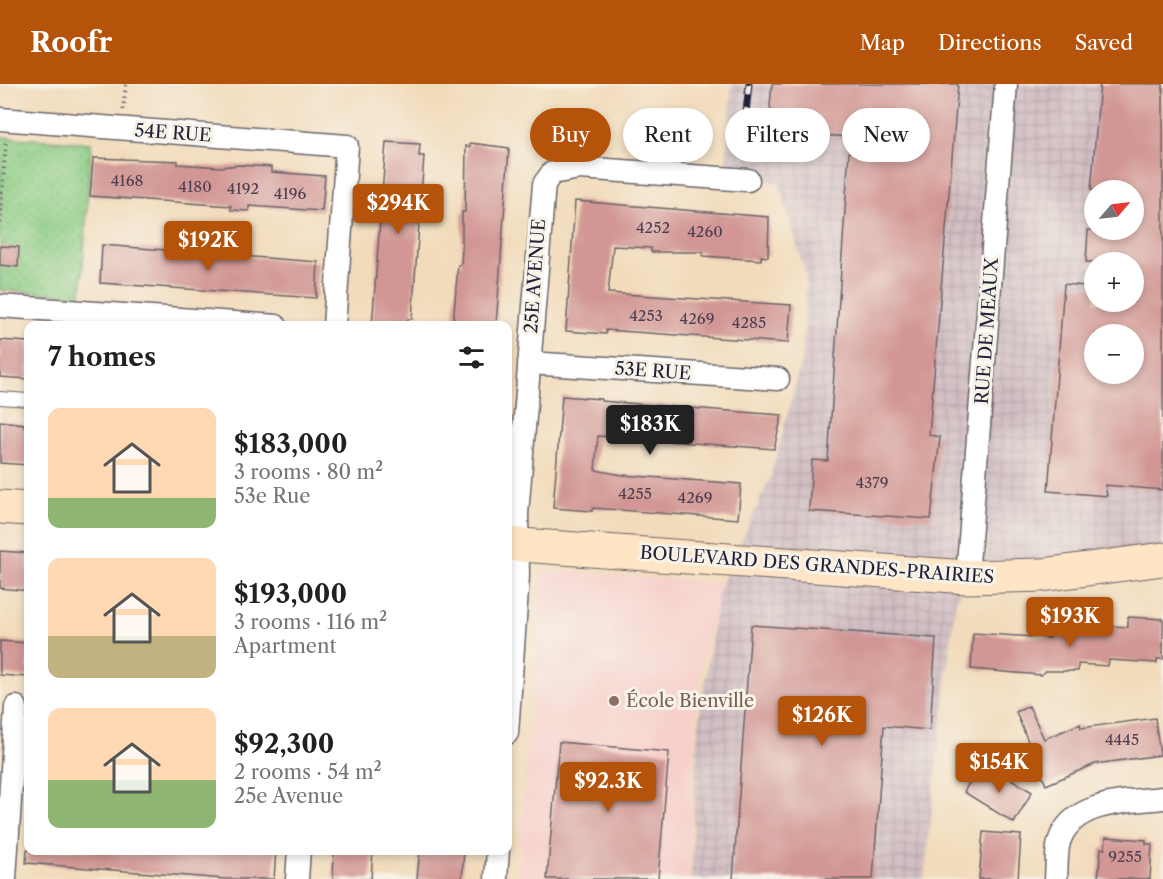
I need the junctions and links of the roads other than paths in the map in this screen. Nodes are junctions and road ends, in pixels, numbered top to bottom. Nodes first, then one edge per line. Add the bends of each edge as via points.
1 (1006, 84) edge
2 (4, 120) edge
3 (748, 180) dead end
4 (0, 306) edge
5 (207, 321) edge
6 (334, 321) edge
7 (529, 363) junction
8 (778, 379) dead end
9 (0, 398) edge
10 (24, 400) edge
11 (0, 507) edge
12 (24, 509) edge
13 (513, 544) edge
14 (1163, 559) edge
15 (512, 576) edge
16 (967, 577) junction
17 (15, 707) edge
18 (1163, 798) edge
19 (299, 855) edge
20 (498, 855) edge
21 (4, 879) edge
22 (297, 879) edge
23 (496, 879) edge
24 (1056, 879) edge

1 - 16 street, RUE DE MEAUX
2 - 6 street, 54E RUE via 347,146
3 - 7 street, 25E AVENUE via 580,168 552,173 544,184
4 - 5 street
7 - 8 street, 53E RUE
7 - 13 street, 25E AVENUE
9 - 10 lane
11 - 12 main road
13 - 15 street, 25E AVENUE
13 - 16 main road, BOULEVARD DES GRANDES-PRAIRIES
14 - 16 main road, BOULEVARD DES GRANDES-PRAIRIES via 1041,575
17 - 21 street
18 - 24 street via 1110,804 1073,819 1058,843
19 - 22 street
20 - 23 street

